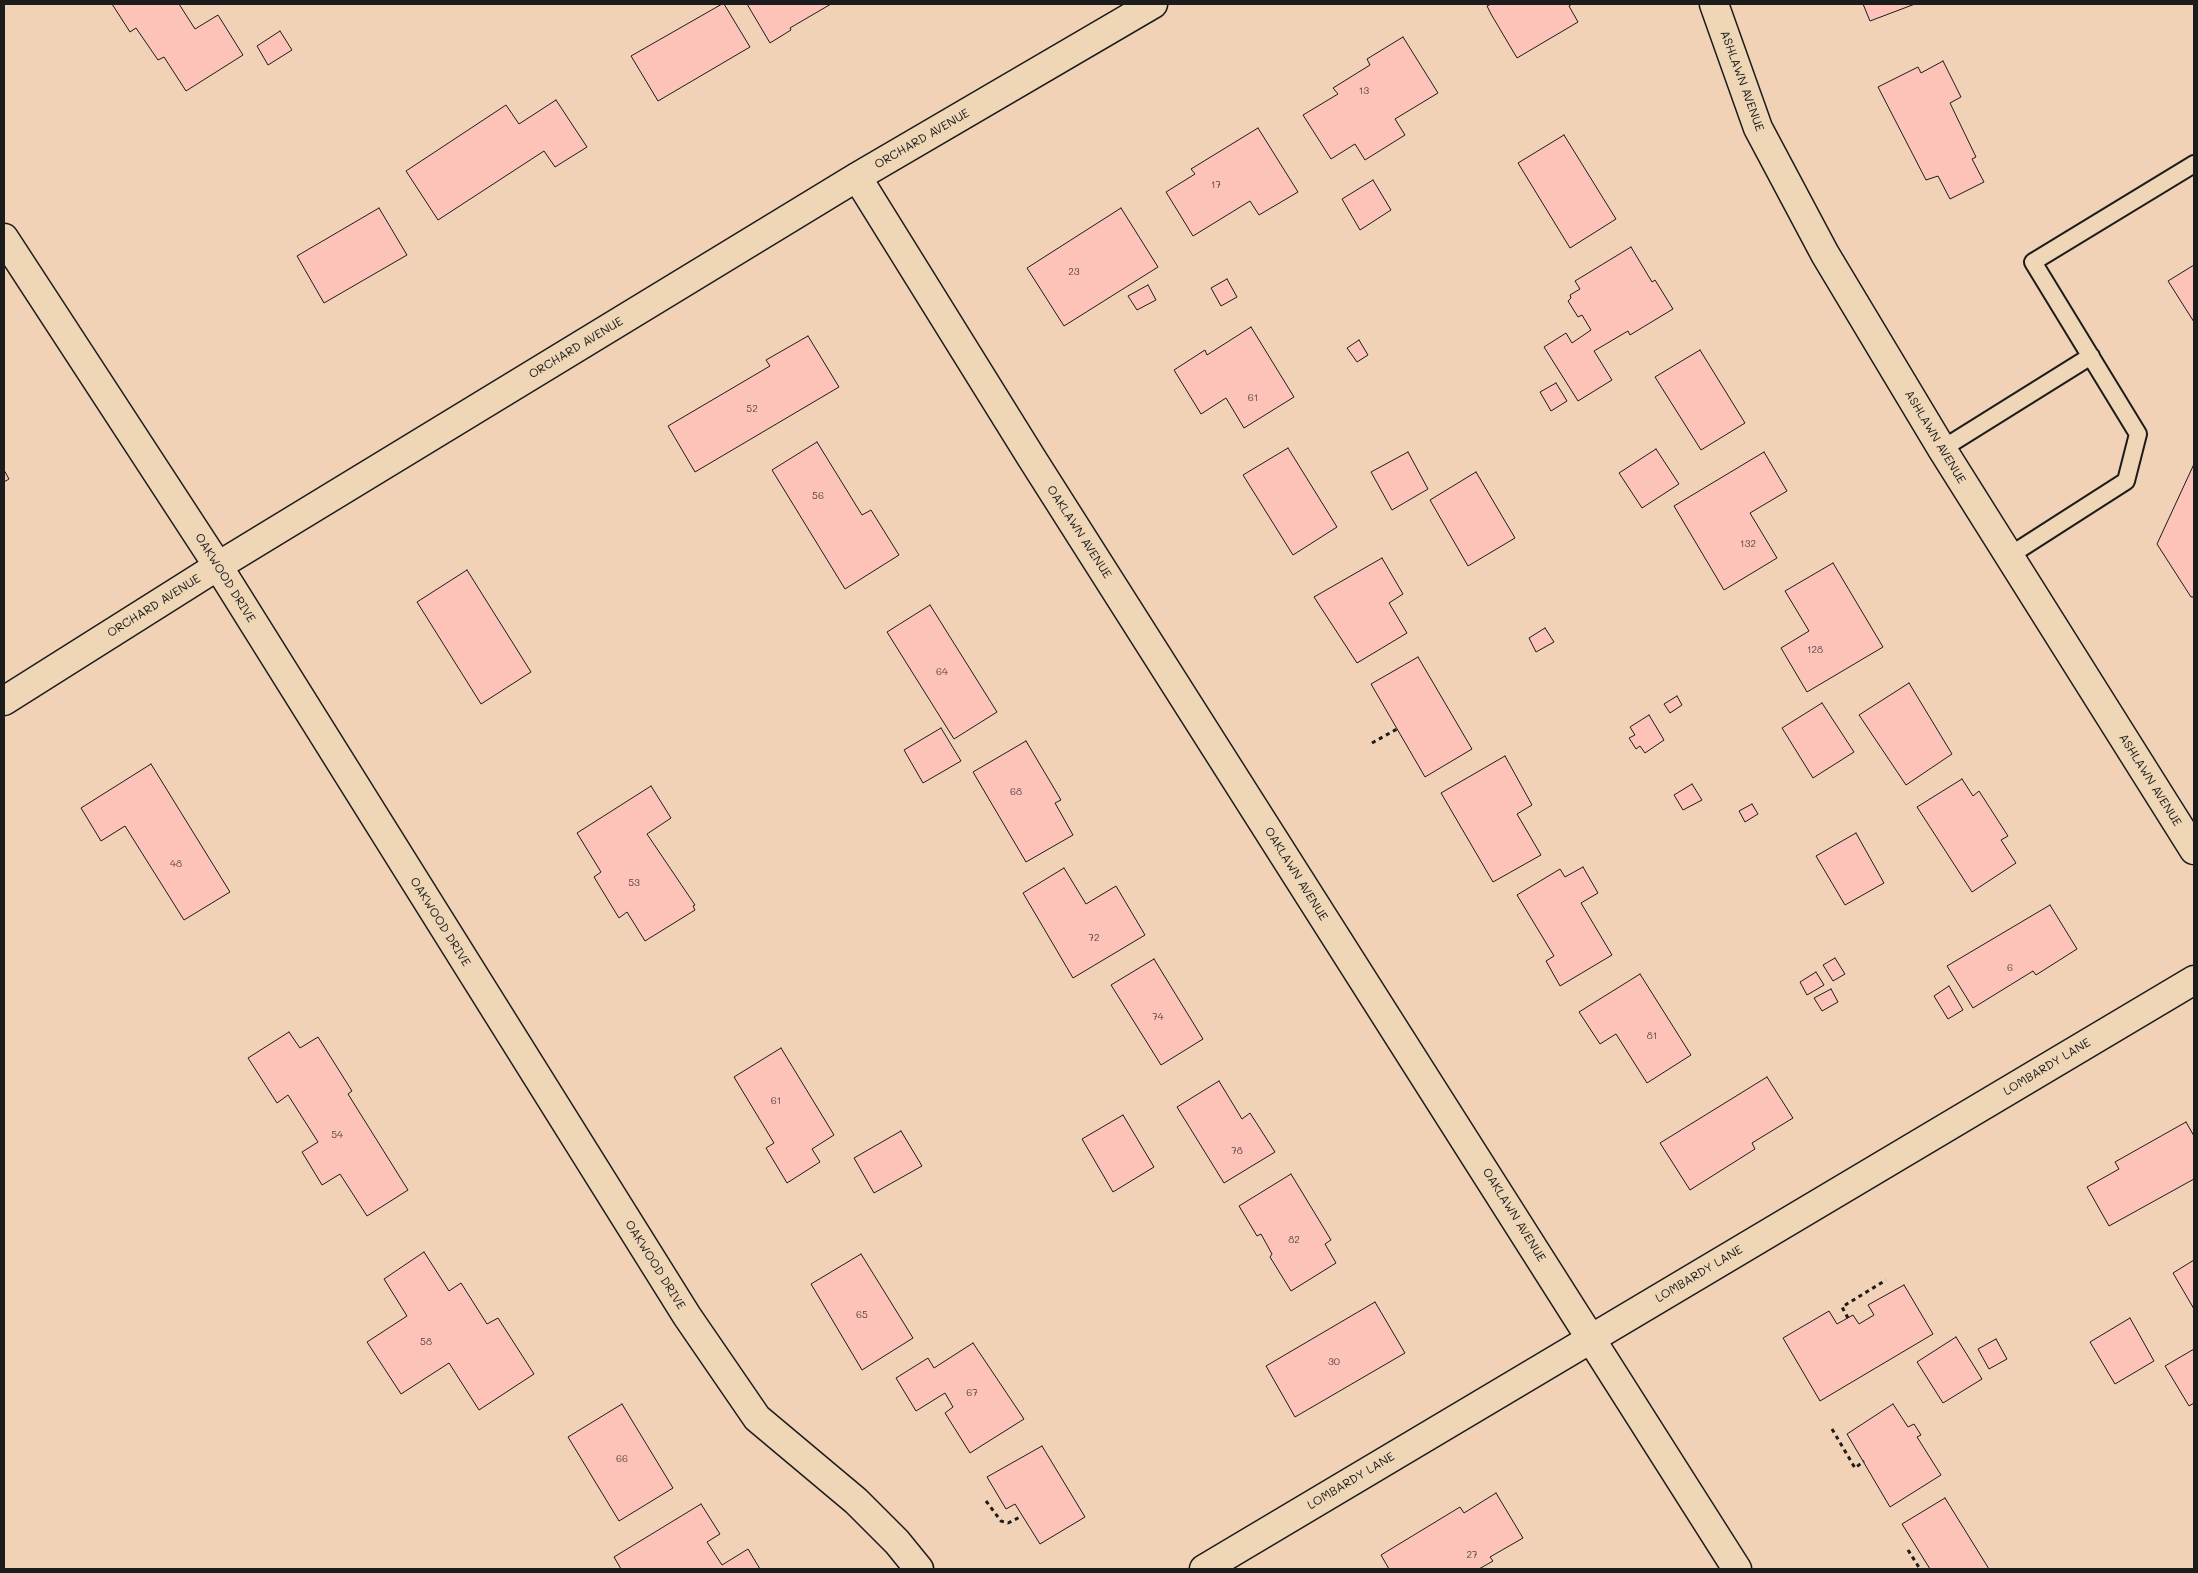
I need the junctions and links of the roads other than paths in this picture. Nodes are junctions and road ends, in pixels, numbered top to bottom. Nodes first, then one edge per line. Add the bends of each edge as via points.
1 (1153, 4) edge
2 (1714, 4) edge
3 (2194, 164) edge
4 (857, 177) junction
5 (4, 238) edge
6 (2091, 356) junction
7 (1942, 448) junction
8 (2009, 556) junction
9 (218, 566) junction
10 (4, 701) edge
11 (2194, 850) edge
12 (2194, 980) edge
13 (1591, 1337) junction
14 (919, 1569) edge
15 (1204, 1569) edge
16 (1737, 1569) edge

1 - 4 street, ORCHARD AVENUE
2 - 7 street, ASHLAWN AVENUE via 1758,128 1825,254
3 - 6 lane via 2033,262
4 - 9 street, ORCHARD AVENUE
4 - 13 street, OAKLAWN AVENUE via 1036,465
5 - 9 street, OAKWOOD DRIVE
6 - 7 lane
6 - 8 lane via 2138,434 2126,481
7 - 8 street, ASHLAWN AVENUE
8 - 11 street, ASHLAWN AVENUE
9 - 10 street, ORCHARD AVENUE
9 - 14 street, OAKWOOD DRIVE via 687,1316 757,1418 856,1501
12 - 13 street, LOMBARDY LANE
13 - 15 street, LOMBARDY LANE
13 - 16 street, OAKLAWN AVENUE

